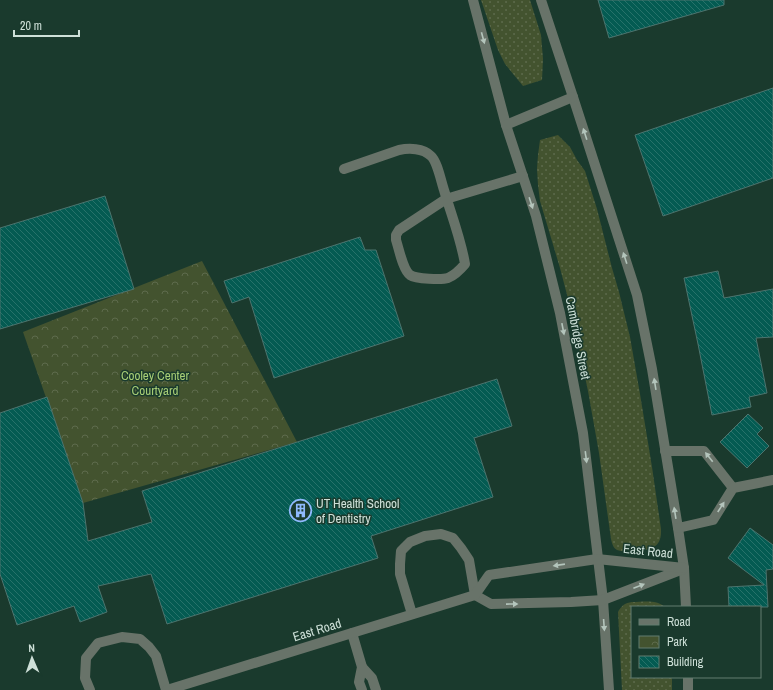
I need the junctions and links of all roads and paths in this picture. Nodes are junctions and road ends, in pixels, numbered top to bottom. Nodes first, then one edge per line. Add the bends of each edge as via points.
1 (473, 0) edge
2 (541, 0) edge
3 (573, 97) junction
4 (506, 125) junction
5 (344, 169) dead end
6 (523, 176) junction
7 (446, 199) junction
8 (665, 451) junction
9 (773, 480) edge
10 (733, 488) junction
11 (678, 528) junction
12 (598, 559) junction
13 (684, 568) junction
14 (475, 595) junction
15 (603, 600) junction
16 (686, 606) edge
17 (412, 614) junction
18 (352, 633) junction
19 (362, 667) junction
20 (688, 678) edge
21 (90, 690) edge
22 (167, 690) edge
23 (362, 690) edge
24 (376, 690) edge
25 (609, 690) edge
26 (688, 690) edge

1 -> 4 street, Cambridge Street
2 - 3 street
3 - 4 street
8 -> 3 street via 637,295
4 - 6 street, Cambridge Street
5 - 7 street via 407,148 424,151 434,159
6 - 7 street
6 -> 12 street, Cambridge Street via 536,216 560,313 583,433
7 - 7 street via 465,264 446,279 411,276 406,270 396,236 399,230
10 -> 8 street via 704,451
11 -> 8 street
9 - 10 street
11 -> 10 street via 713,520
11 - 13 street
12 - 13 street, East Road
12 -> 14 street, East Road via 489,575
12 - 15 street, Cambridge Street
15 -> 13 street, East Road
13 - 16 street
14 -> 15 street, East Road via 491,604
14 - 17 street, East Road
14 - 17 street via 469,560 453,538 441,534 425,536 410,542 401,551 400,574
15 -> 25 street, Cambridge Street
17 - 18 street, East Road
18 - 19 street
18 - 22 street, East Road
19 - 23 street via 359,682
19 - 24 street via 372,678
20 - 26 street
21 - 22 street via 85,678 86,658 98,643 122,637 140,639 153,651

